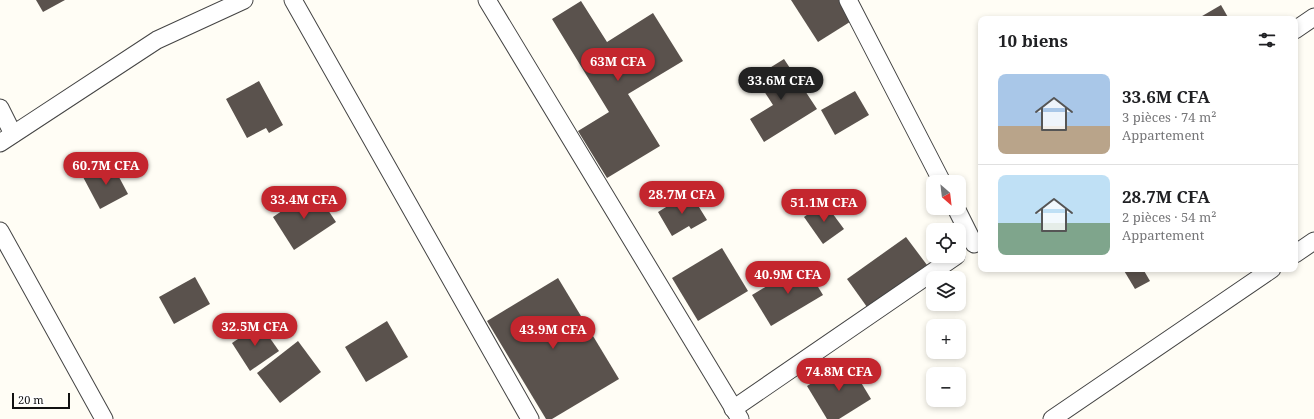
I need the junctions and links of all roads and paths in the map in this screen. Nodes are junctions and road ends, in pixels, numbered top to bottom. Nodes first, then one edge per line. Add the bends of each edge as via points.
1 (244, 0) edge
2 (293, 0) edge
3 (487, 0) edge
4 (848, 0) edge
5 (1314, 17) edge
6 (1298, 28) edge
7 (0, 108) edge
8 (6, 138) edge
9 (938, 175) edge
10 (961, 215) edge
11 (0, 231) edge
12 (978, 241) edge
13 (1314, 241) edge
14 (966, 249) edge
15 (1298, 252) edge
16 (946, 263) edge
17 (1268, 272) edge
18 (737, 414) edge
19 (104, 419) edge
20 (530, 419) edge
21 (1052, 419) edge

1 - 8 street via 157,40
2 - 20 street
3 - 18 street
4 - 9 street
5 - 6 street
7 - 8 street
10 - 12 street
11 - 19 street
12 - 14 street
13 - 15 street
16 - 18 street
17 - 21 street

